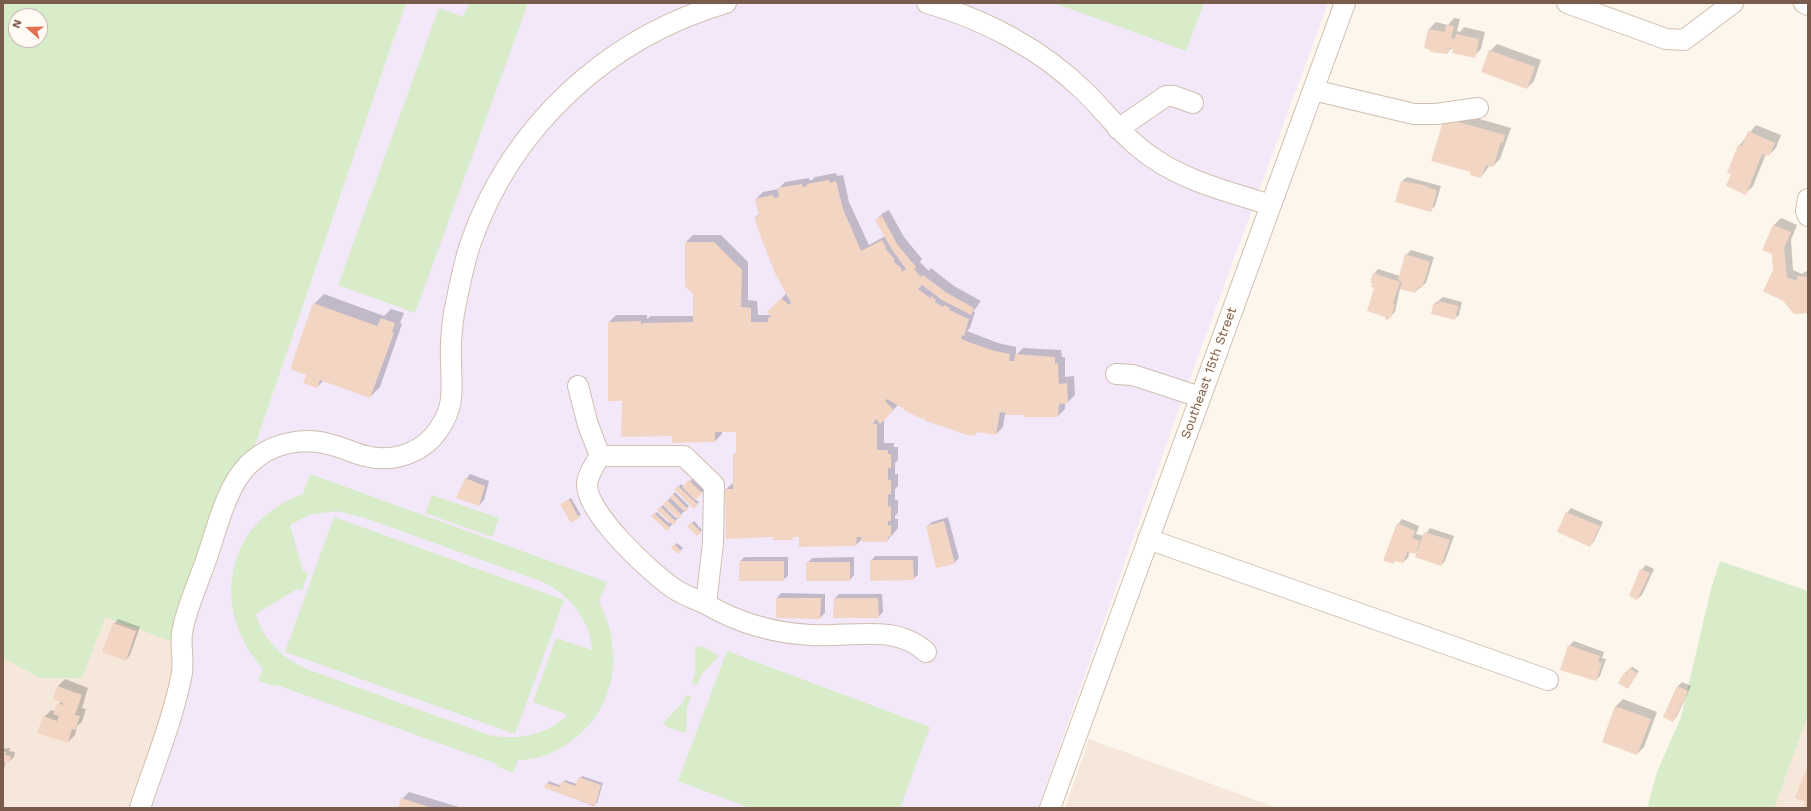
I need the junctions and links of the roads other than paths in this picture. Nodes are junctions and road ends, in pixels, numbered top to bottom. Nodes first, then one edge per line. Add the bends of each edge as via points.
1 (726, 3) edge
2 (927, 3) edge
3 (1345, 3) edge
4 (1568, 3) edge
5 (1733, 3) edge
6 (1804, 3) edge
7 (1808, 5) edge
8 (1313, 90) junction
9 (1193, 103) dead end
10 (1478, 108) dead end
11 (1118, 129) junction
12 (1808, 199) edge
13 (1270, 205) junction
14 (1808, 216) edge
15 (1116, 374) dead end
16 (578, 386) dead end
17 (1200, 397) junction
18 (600, 456) junction
19 (1148, 540) junction
20 (706, 604) junction
21 (926, 652) dead end
22 (1548, 680) dead end
23 (140, 808) edge
24 (1050, 808) edge

1 - 23 street via 689,15 660,29 606,61 563,97 512,159 488,202 471,243 454,317 450,359 451,405 445,420 428,442 410,454 381,458 369,457 322,442 289,443 278,445 257,457 240,475 229,497 185,620 181,644 182,674
2 - 11 street via 995,29 1038,54 1083,90
3 - 8 street, Southeast 15th Street
4 - 5 street via 1666,40 1684,40
6 - 7 street
8 - 10 street via 1414,114 1436,114
8 - 13 street, Southeast 15th Street
9 - 11 street via 1166,96
11 - 13 street via 1165,166 1199,181
12 - 14 street
13 - 17 street, Southeast 15th Street
15 - 17 street via 1133,375
16 - 18 street via 588,425
17 - 19 street, Southeast 15th Street
18 - 20 street via 587,484 589,496 600,514 617,537 656,575 674,588
18 - 20 street via 684,456 714,485
19 - 22 street
19 - 24 street, Southeast 15th Street
20 - 21 street via 725,616 767,629 812,636 886,634 918,644

